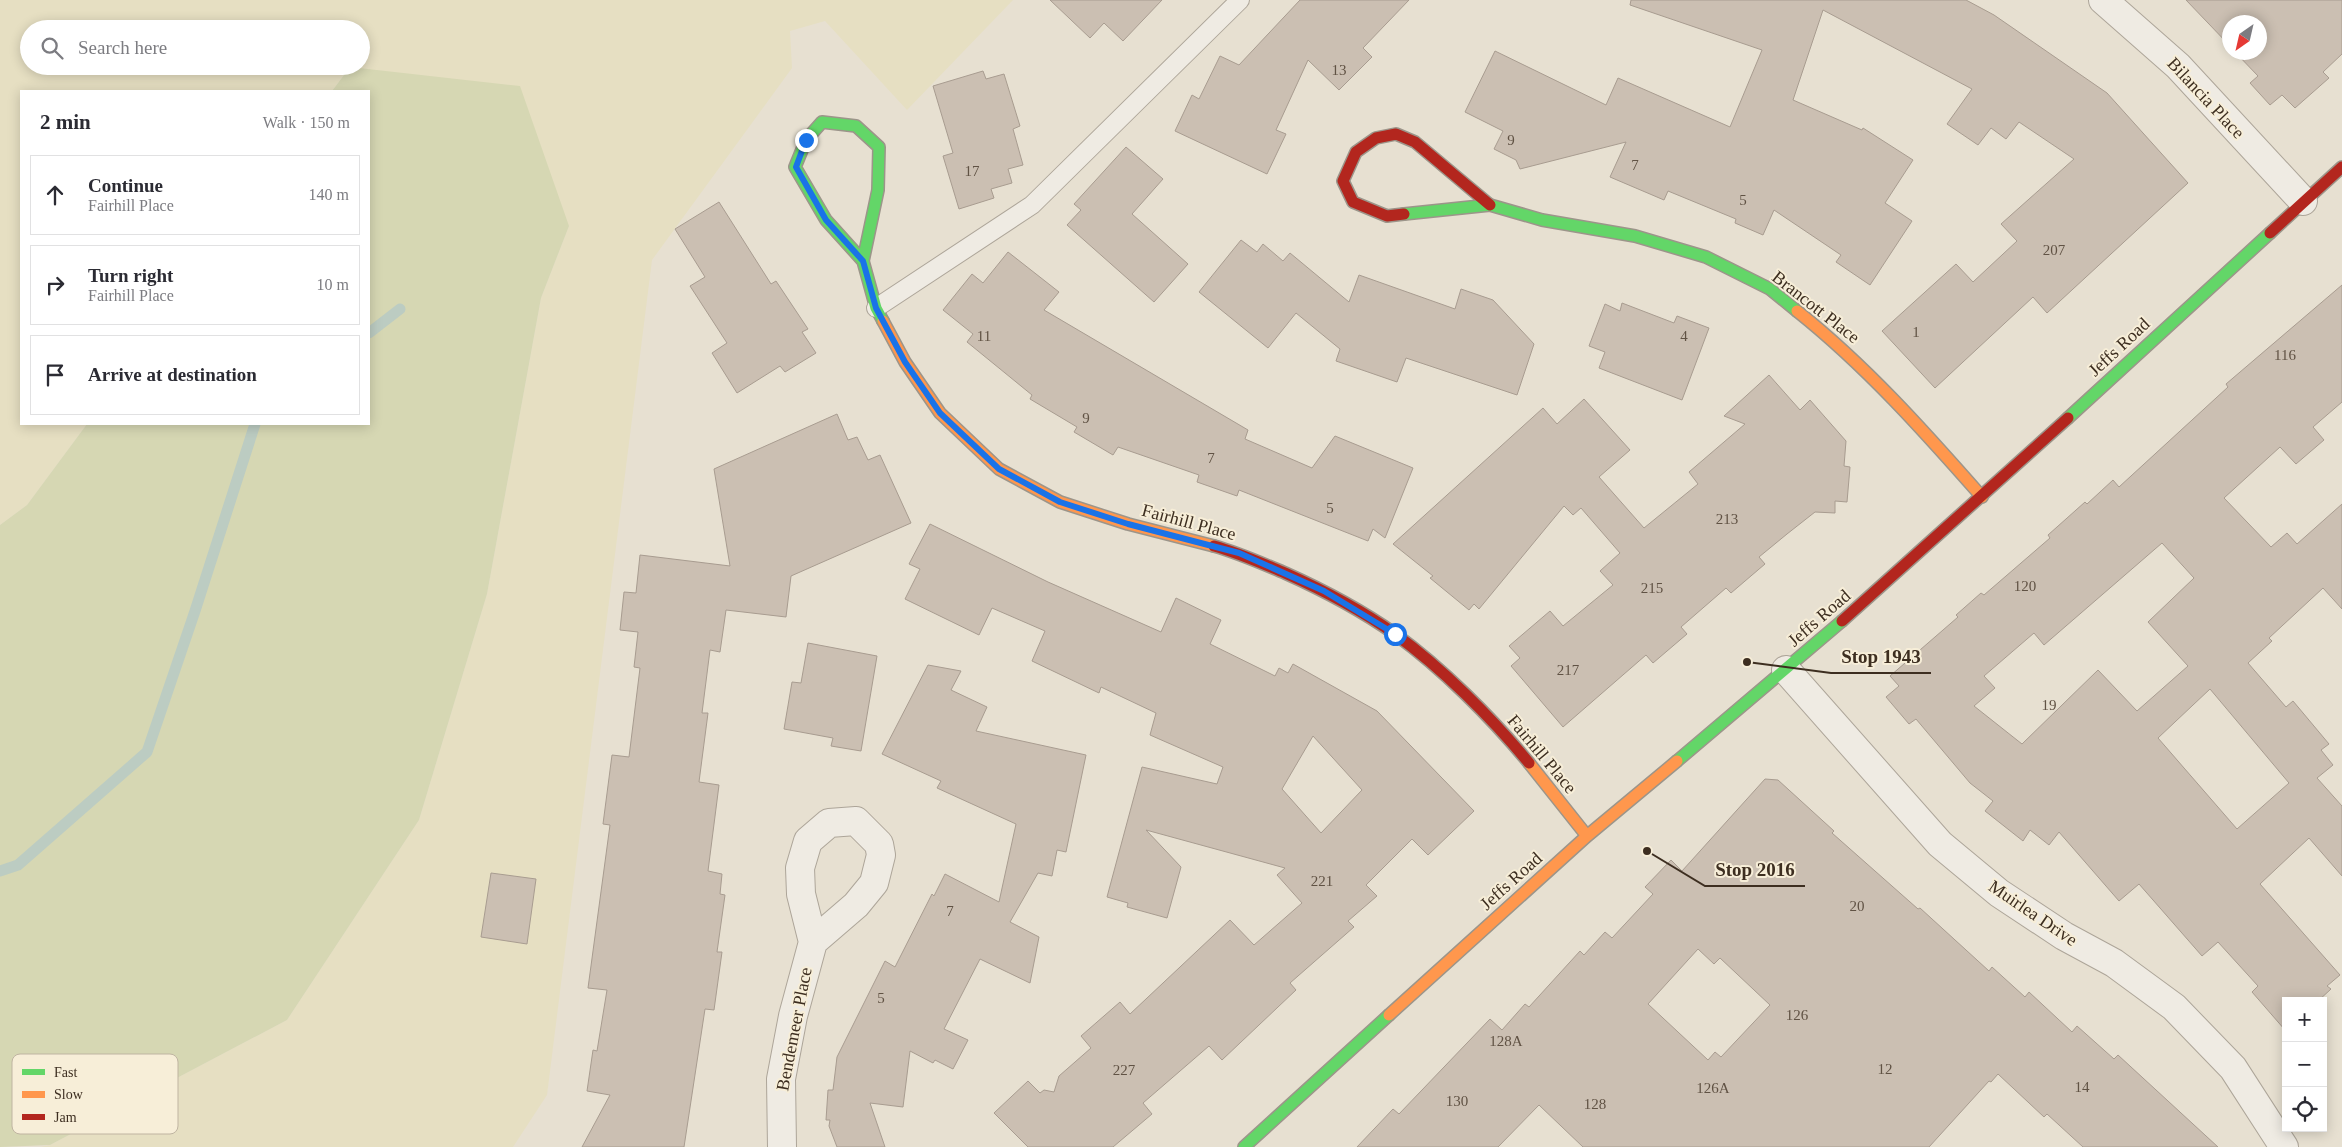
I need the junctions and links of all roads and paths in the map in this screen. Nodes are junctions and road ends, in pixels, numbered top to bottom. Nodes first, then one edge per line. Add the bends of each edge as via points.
1 (1240, 0) edge
2 (2103, 0) edge
3 (2342, 167) edge
4 (2303, 201) junction
5 (1490, 205) junction
6 (863, 261) junction
7 (876, 308) junction
8 (1982, 497) junction
9 (1786, 670) junction
10 (1587, 836) junction
11 (813, 942) dead end
12 (1249, 1145) edge
13 (782, 1147) edge
14 (2284, 1147) edge

1 - 7 lane via 1032,204
2 - 4 street, Bilancia Place via 2178,66
3 - 4 street, Jeffs Road
4 - 8 street, Jeffs Road
5 - 5 street, Brancott Place via 1387,216 1353,202 1344,180 1356,152 1376,138 1396,134 1415,142
5 - 8 street, Brancott Place via 1542,220 1635,236 1706,258 1770,289 1829,336 1898,402
6 - 6 street, Fairhill Place via 826,220 796,167 806,140 822,122 856,126 879,147 878,195
6 - 7 street, Fairhill Place
7 - 10 street, Fairhill Place via 905,362 940,413 999,469 1060,502 1128,524 1239,553 1324,591 1395,634 1453,683 1509,739
8 - 9 street, Jeffs Road
9 - 10 street, Jeffs Road
9 - 14 street, Muirlea Drive via 1940,844 1999,894 2064,936 2114,963 2174,1008 2233,1068
10 - 12 street, Jeffs Road
11 - 13 street, Bendemeer Place via 781,1079

